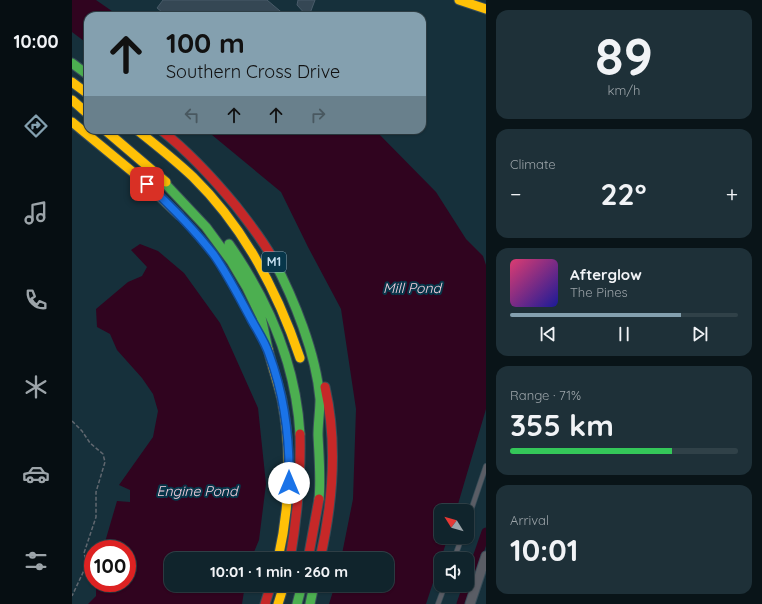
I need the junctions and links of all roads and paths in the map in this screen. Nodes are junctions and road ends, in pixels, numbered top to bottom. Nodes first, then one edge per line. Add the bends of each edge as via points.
1 (459, 0) edge
2 (486, 8) edge
3 (72, 63) edge
4 (84, 72) edge
5 (72, 82) edge
6 (84, 91) edge
7 (72, 100) edge
8 (84, 110) edge
9 (72, 122) edge
10 (84, 132) edge
11 (86, 134) edge
12 (111, 134) edge
13 (142, 134) edge
14 (166, 134) edge
15 (176, 134) edge
16 (158, 176) junction
17 (185, 221) dead end
18 (254, 325) dead end
19 (269, 352) junction
20 (302, 367) dead end
21 (311, 406) dead end
22 (72, 421) edge
23 (318, 430) junction
24 (486, 466) edge
25 (473, 504) edge
26 (280, 552) edge
27 (291, 552) edge
28 (309, 552) edge
29 (322, 552) edge
30 (486, 556) edge
31 (482, 581) edge
32 (269, 592) edge
33 (282, 592) edge
34 (300, 592) edge
35 (313, 592) edge
36 (442, 592) edge
37 (72, 596) edge
38 (265, 604) edge
39 (278, 604) edge
40 (297, 604) edge
41 (310, 604) edge
42 (438, 604) edge
43 (470, 604) edge

1 - 2 main road
3 - 4 main road
5 - 6 main road
7 - 8 main road
9 - 10 main road
11 - 17 main road via 136,174
12 - 16 main road
13 - 20 main road, M1 via 194,177 245,240 277,297
14 - 23 main road, M1 via 198,162 220,186 261,238 278,269 297,311 314,368 320,395
15 - 29 main road via 207,160 263,229 301,304 323,374 332,439 330,492
16 - 19 main road via 230,260 261,318
16 - 27 main road via 196,205 217,228 243,264 278,335 291,376 299,416 301,482
18 - 19 main road
19 - 26 main road via 284,410 289,472 288,505
21 - 23 main road, M1
22 - 37 path via 103,454 105,462 96,492 96,517 84,553 87,564
23 - 28 main road, M1 via 318,509
24 - 25 lane
30 - 31 street
31 - 43 street
32 - 38 main road
33 - 39 main road
34 - 40 main road
35 - 41 main road
36 - 42 lane

